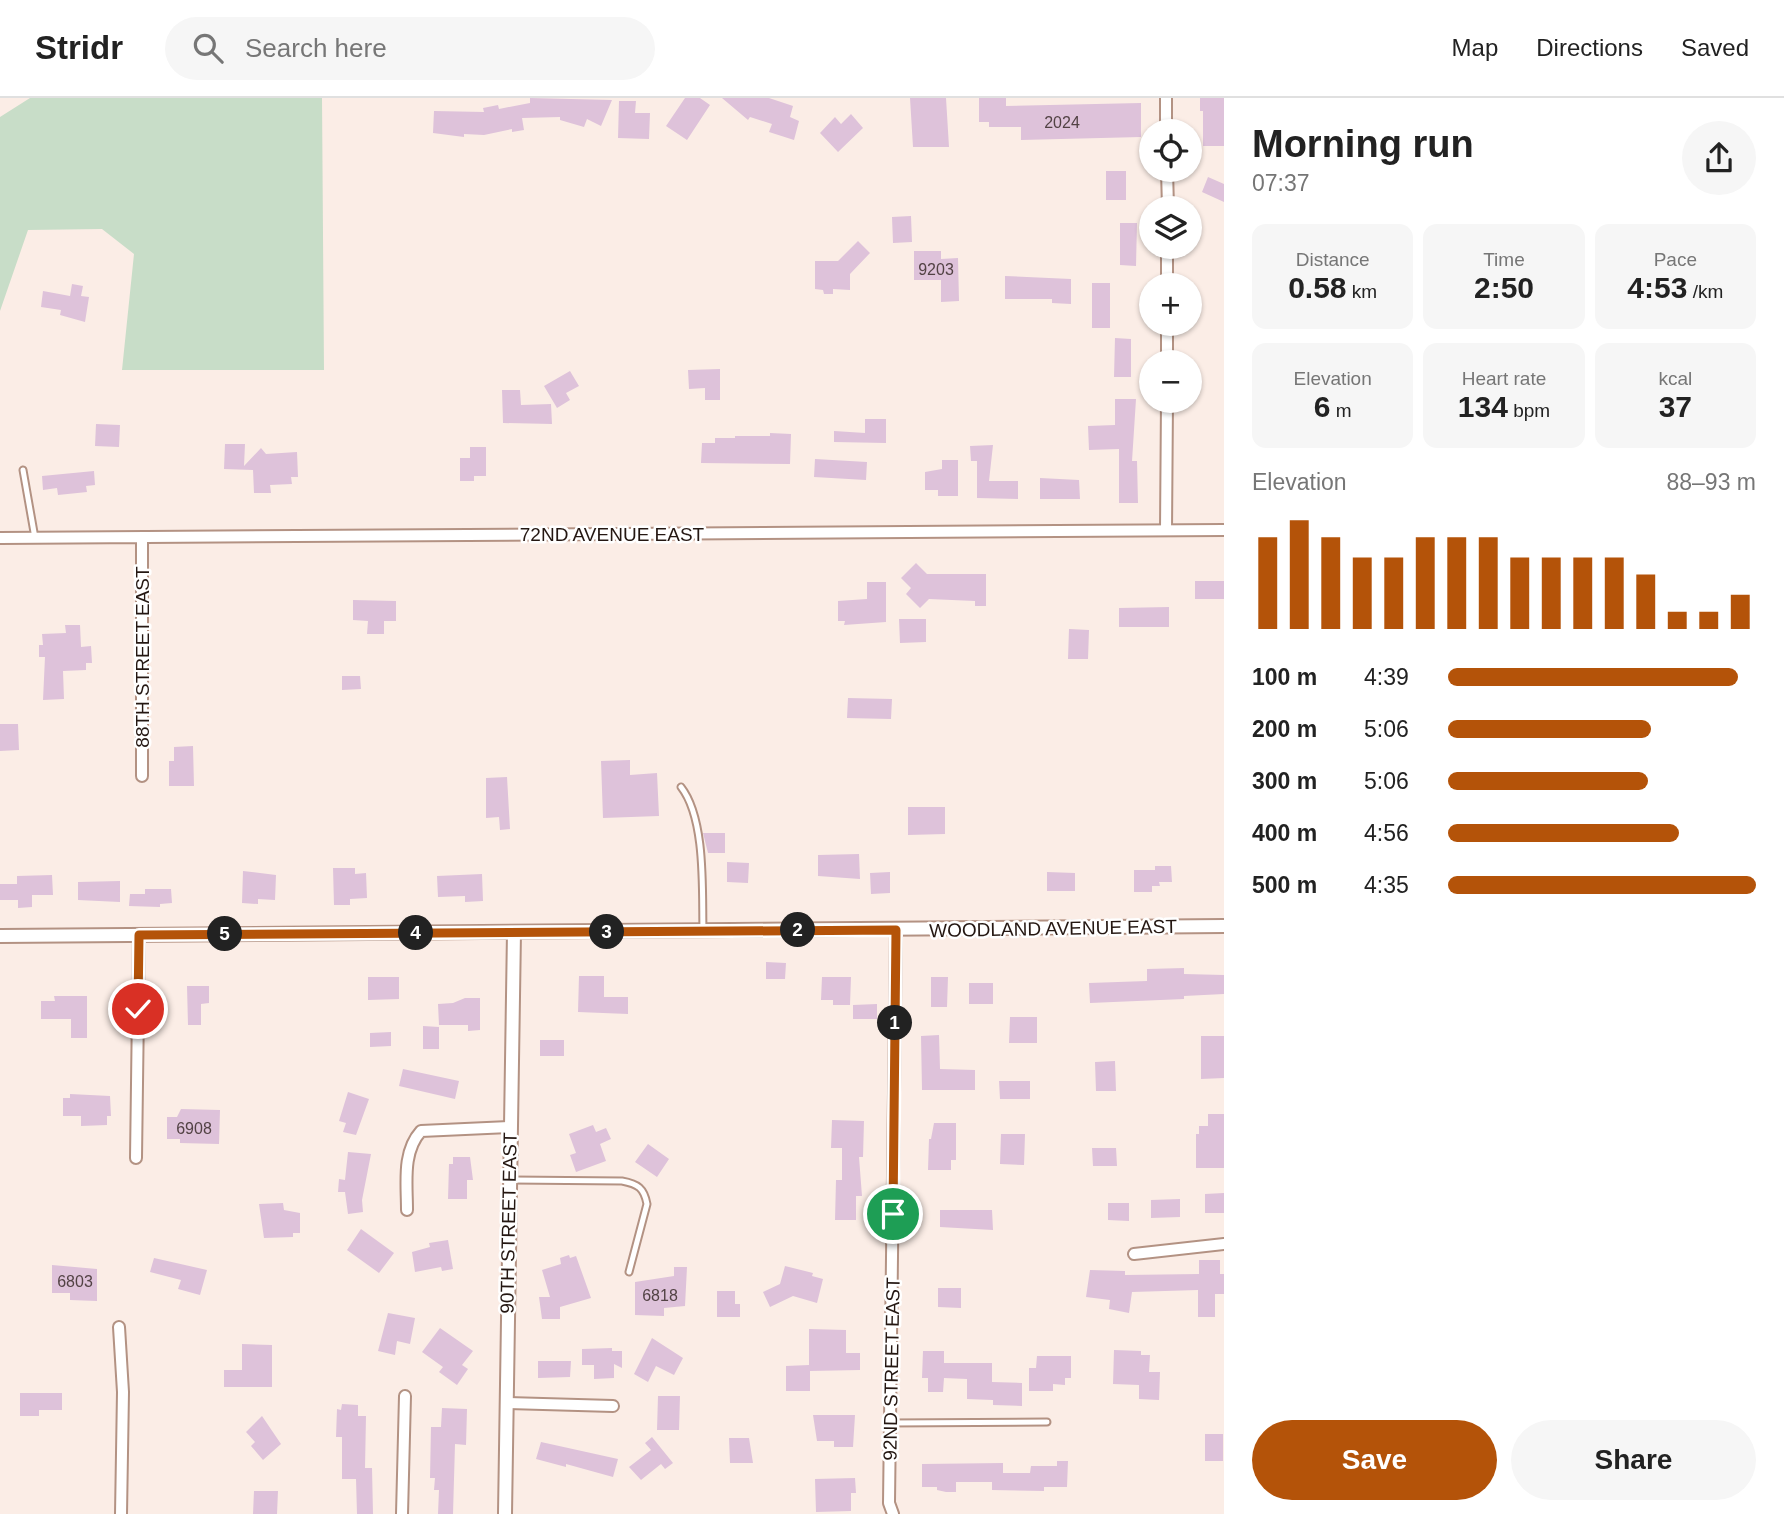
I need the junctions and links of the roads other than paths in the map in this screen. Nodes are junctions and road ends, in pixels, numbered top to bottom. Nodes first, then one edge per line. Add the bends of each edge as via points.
1 (1166, 98) edge
2 (1166, 119) edge
3 (1167, 413) edge
4 (23, 470) dead end
5 (1166, 530) junction
6 (1224, 530) edge
7 (142, 537) junction
8 (0, 538) edge
9 (34, 538) junction
10 (142, 776) dead end
11 (681, 787) dead end
12 (1224, 926) edge
13 (896, 930) junction
14 (703, 931) junction
15 (514, 932) junction
16 (139, 935) junction
17 (0, 936) edge
18 (509, 1127) junction
19 (136, 1158) dead end
20 (509, 1181) junction
21 (407, 1210) dead end
22 (1224, 1244) edge
23 (1134, 1254) dead end
24 (629, 1272) dead end
25 (119, 1327) dead end
26 (405, 1396) dead end
27 (506, 1403) junction
28 (613, 1406) dead end
29 (1047, 1422) dead end
30 (891, 1423) junction
31 (121, 1514) edge
32 (402, 1514) edge
33 (505, 1514) edge
34 (892, 1514) edge

1 - 2 street
3 - 5 street
4 - 9 lane
5 - 6 street, 72ND AVENUE EAST
5 - 7 street, 72ND AVENUE EAST
7 - 9 street, 72ND AVENUE EAST
7 - 10 street, 88TH STREET EAST
8 - 9 street, 72ND AVENUE EAST
11 - 14 lane via 689,797 696,824
12 - 13 street, WOODLAND AVENUE EAST
13 - 14 street, WOODLAND AVENUE EAST
13 - 30 street, 92ND STREET EAST
14 - 15 street, WOODLAND AVENUE EAST
15 - 16 street, WOODLAND AVENUE EAST
15 - 18 street, 90TH STREET EAST
16 - 17 street, WOODLAND AVENUE EAST
16 - 19 street
18 - 20 street, 90TH STREET EAST
18 - 21 street via 421,1131 408,1154
20 - 24 lane via 638,1184 647,1204
20 - 27 street, 90TH STREET EAST
22 - 23 street
25 - 31 street
26 - 32 street
27 - 28 street
27 - 33 street, 90TH STREET EAST
29 - 30 lane
30 - 34 street, 92ND STREET EAST

